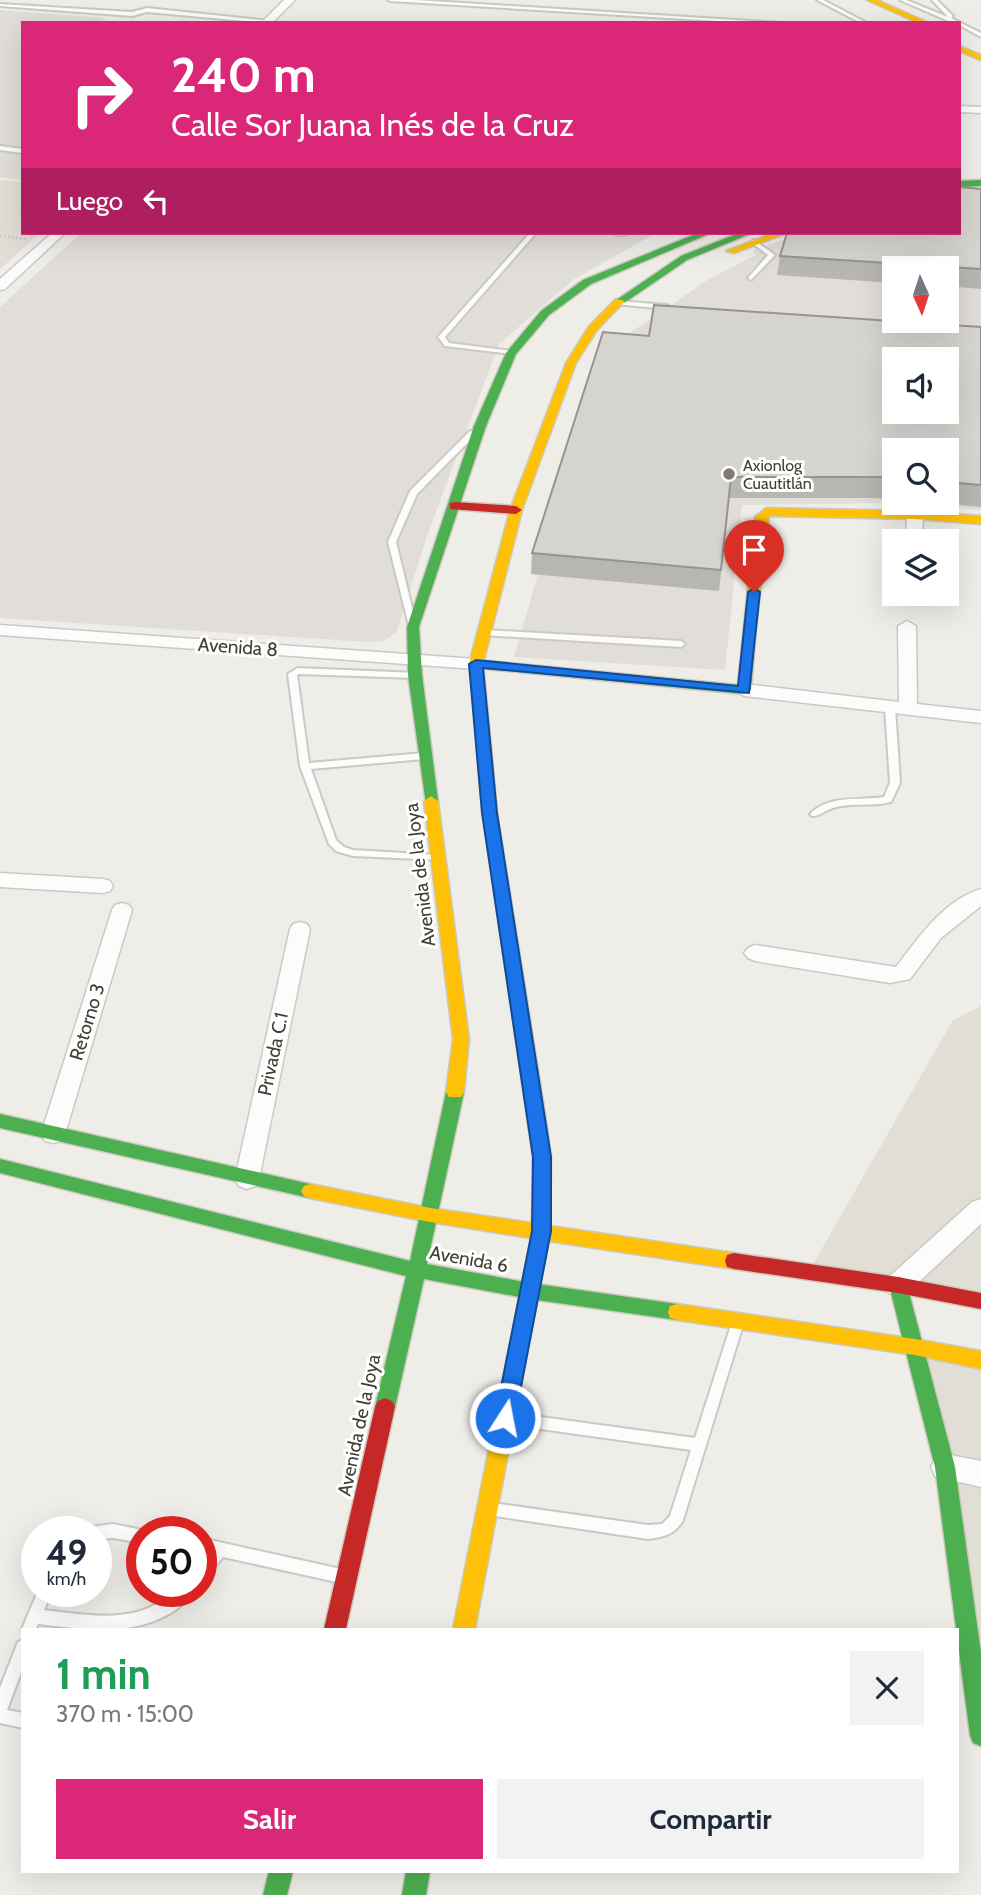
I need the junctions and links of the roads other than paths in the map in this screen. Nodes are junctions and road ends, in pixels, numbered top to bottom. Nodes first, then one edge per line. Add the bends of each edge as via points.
1 (289, 0) edge
2 (390, 0) edge
3 (819, 0) edge
4 (846, 0) edge
5 (871, 0) edge
6 (902, 0) edge
7 (934, 0) edge
8 (0, 5) edge
9 (256, 21) edge
10 (267, 21) edge
11 (746, 21) edge
12 (861, 21) edge
13 (895, 21) edge
14 (920, 21) edge
15 (947, 21) edge
16 (953, 21) edge
17 (961, 27) edge
18 (961, 29) edge
19 (981, 34) edge
20 (981, 46) edge
21 (961, 49) edge
22 (981, 58) edge
23 (961, 109) edge
24 (981, 110) edge
25 (0, 148) edge
26 (21, 151) edge
27 (981, 175) edge
28 (961, 176) edge
29 (981, 183) edge
30 (961, 184) edge
31 (981, 192) edge
32 (961, 193) edge
33 (57, 235) edge
34 (531, 235) edge
35 (672, 235) edge
36 (769, 235) edge
37 (708, 237) edge
38 (750, 238) edge
39 (634, 261) junction
40 (655, 277) junction
41 (751, 278) dead end
42 (0, 286) edge
43 (617, 303) junction
44 (671, 307) edge
45 (511, 353) junction
46 (480, 426) junction
47 (454, 506) junction
48 (516, 510) junction
49 (882, 515) edge
50 (915, 515) joint
51 (981, 520) edge
52 (914, 529) edge
53 (907, 626) dead end
54 (412, 627) junction
55 (0, 630) edge
56 (484, 633) junction
57 (681, 644) dead end
58 (476, 664) junction
59 (362, 665) junction
60 (414, 667) junction
61 (744, 690) junction
62 (899, 708) junction
63 (981, 718) edge
64 (427, 756) junction
65 (305, 766) junction
66 (816, 814) dead end
67 (439, 858) junction
68 (0, 880) edge
69 (103, 886) dead end
70 (981, 896) edge
71 (122, 910) dead end
72 (300, 929) dead end
73 (755, 953) dead end
74 (0, 1121) edge
75 (52, 1134) junction
76 (0, 1166) edge
77 (247, 1179) junction
78 (981, 1209) edge
79 (430, 1215) junction
80 (541, 1231) junction
81 (415, 1270) junction
82 (898, 1285) junction
83 (530, 1291) junction
84 (981, 1301) edge
85 (738, 1322) junction
86 (915, 1347) junction
87 (981, 1360) edge
88 (505, 1418) junction
89 (700, 1444) junction
90 (945, 1467) junction
91 (981, 1474) edge
92 (487, 1510) junction
93 (217, 1548) edge
94 (220, 1549) junction
95 (217, 1553) edge
96 (970, 1569) edge
97 (347, 1577) junction
98 (168, 1607) edge
99 (32, 1623) edge
100 (335, 1628) edge
101 (464, 1628) edge
102 (21, 1652) edge
103 (0, 1708) edge
104 (0, 1716) edge
105 (21, 1721) edge
106 (981, 1735) edge
107 (280, 1873) edge
108 (418, 1873) edge
109 (275, 1895) edge
110 (414, 1895) edge

1 - 10 street
2 - 11 lane
3 - 12 lane
4 - 13 main road
5 - 14 main road
6 - 15 lane
7 - 16 lane
8 - 9 lane via 132,14 147,10
17 - 19 lane
18 - 20 main road
21 - 22 main road
23 - 24 street
25 - 26 lane
27 - 28 main road
29 - 30 main road
31 - 32 main road
33 - 42 street
34 - 45 lane via 441,337 447,345
35 - 39 main road via 647,247
36 - 38 main road
37 - 38 main road, Avenida de la Joya
37 - 39 main road, Avenida de la Joya
37 - 40 main road, Avenida de la Joya
38 - 40 main road via 682,272
38 - 41 lane via 772,255
39 - 45 main road, Avenida de la Joya via 587,282 545,313
40 - 43 main road, Avenida de la Joya
43 - 44 lane
43 - 48 main road, Avenida de la Joya via 593,328 571,363
45 - 46 main road, Avenida de la Joya
46 - 47 main road, Avenida de la Joya
46 - 54 lane via 413,492 392,542
47 - 48 main road
47 - 54 main road, Avenida de la Joya
48 - 56 main road, Avenida de la Joya
49 - 61 main road via 766,513 761,517
50 - 51 main road
50 - 52 street
53 - 62 street
54 - 60 main road, Avenida de la Joya
55 - 59 street, Avenida 8
56 - 57 lane
56 - 58 main road, Avenida de la Joya
58 - 60 street, Avenida 8
58 - 61 main road
58 - 80 main road, Avenida de la Joya via 490,813 542,1157
59 - 60 street, Avenida 8
59 - 65 lane via 292,674
60 - 64 main road, Avenida de la Joya
61 - 62 street
62 - 63 street
62 - 66 lane via 895,783 888,800 833,803
64 - 65 lane
64 - 67 main road, Avenida de la Joya
65 - 67 lane via 332,842 340,849
67 - 79 main road, Avenida de la Joya via 461,1039
68 - 69 street
70 - 73 street via 933,933 902,974
71 - 75 street, Retorno 3
72 - 77 street, Privada C.1
74 - 75 main road, Avenida 6
75 - 77 main road, Avenida 6
76 - 81 main road, Avenida 6
77 - 79 main road, Avenida 6
78 - 82 street
79 - 80 main road, Avenida 6
79 - 81 main road, Avenida de la Joya
80 - 82 main road, Avenida 6
80 - 83 main road, Avenida de la Joya
81 - 83 main road, Avenida 6
81 - 97 main road, Avenida de la Joya
82 - 84 main road, Avenida 6
82 - 86 main road
83 - 85 main road, Avenida 6
83 - 88 main road, Avenida de la Joya
85 - 86 main road, Avenida 6
85 - 89 lane
86 - 87 main road, Avenida 6
86 - 90 main road
88 - 89 lane
88 - 92 main road, Avenida de la Joya
89 - 92 lane via 676,1520 665,1530 648,1532
90 - 91 street
90 - 96 main road
92 - 101 main road, Avenida de la Joya
93 - 94 lane
94 - 95 lane
94 - 97 lane
96 - 106 main road
97 - 100 main road, Avenida de la Joya
98 - 99 lane via 126,1624
102 - 103 lane
104 - 105 lane
107 - 109 main road
108 - 110 main road

